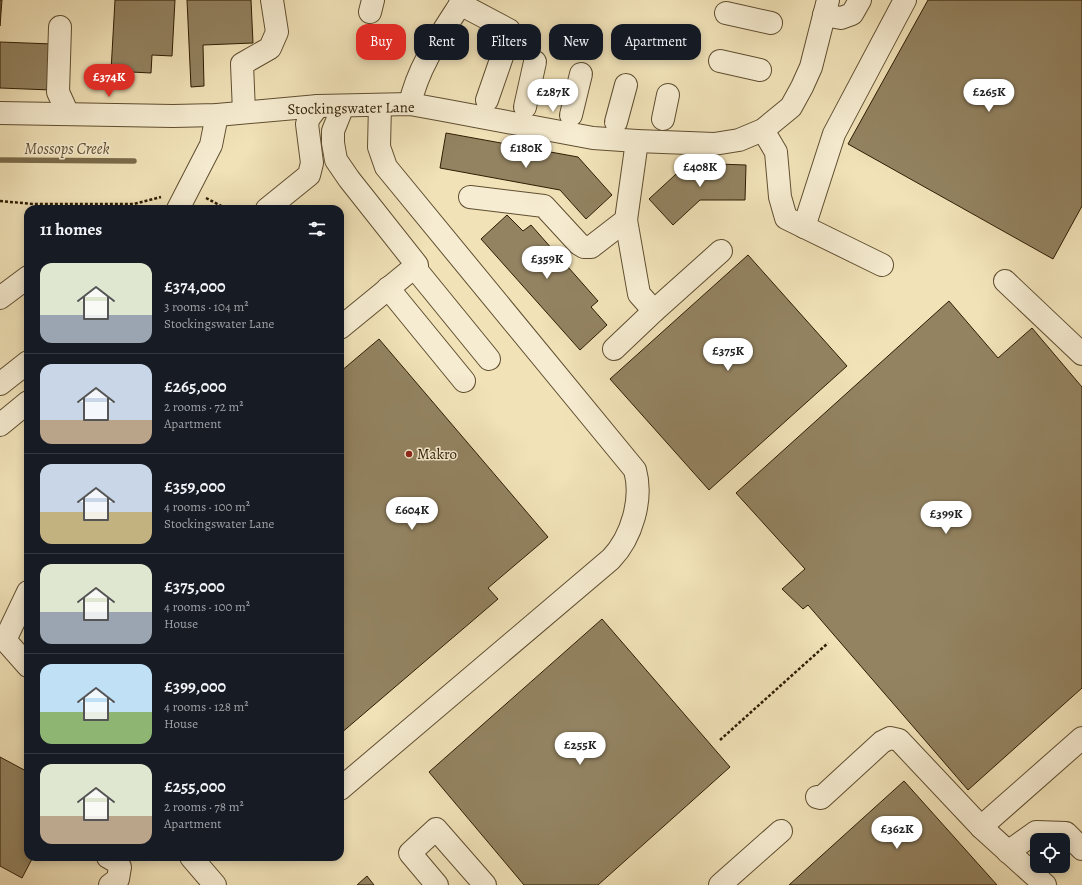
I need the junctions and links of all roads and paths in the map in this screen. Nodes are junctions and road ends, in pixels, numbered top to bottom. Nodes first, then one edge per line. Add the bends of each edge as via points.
1 (272, 0) edge
2 (860, 0) edge
3 (905, 0) edge
4 (462, 2) edge
5 (826, 7) edge
6 (726, 13) dead end
7 (771, 23) dead end
8 (60, 27) dead end
9 (720, 61) dead end
10 (535, 62) dead end
11 (760, 70) dead end
12 (581, 74) dead end
13 (626, 85) dead end
14 (668, 95) dead end
15 (487, 100) dead end
16 (410, 104) junction
17 (380, 105) junction
18 (318, 106) junction
19 (343, 106) junction
20 (525, 107) dead end
21 (244, 112) junction
22 (0, 113) edge
23 (68, 114) junction
24 (217, 115) junction
25 (571, 115) dead end
26 (664, 119) dead end
27 (616, 122) dead end
28 (763, 130) junction
29 (637, 141) junction
30 (310, 169) junction
31 (343, 170) junction
32 (190, 189) junction
33 (470, 197) dead end
34 (0, 201) edge
35 (180, 205) edge
36 (272, 205) edge
37 (626, 220) junction
38 (804, 227) junction
39 (721, 251) dead end
40 (882, 265) dead end
41 (414, 267) junction
42 (24, 280) edge
43 (1005, 281) dead end
44 (388, 288) junction
45 (0, 298) edge
46 (654, 311) junction
47 (344, 325) edge
48 (614, 349) dead end
49 (1082, 354) edge
50 (489, 359) dead end
51 (24, 365) edge
52 (464, 381) dead end
53 (0, 384) edge
54 (24, 405) edge
55 (0, 425) edge
56 (24, 601) edge
57 (828, 643) dead end
58 (24, 661) edge
59 (1082, 738) edge
60 (720, 740) dead end
61 (344, 786) edge
62 (817, 797) dead end
63 (981, 827) junction
64 (781, 831) dead end
65 (1082, 849) edge
66 (1008, 852) junction
67 (115, 861) edge
68 (194, 861) edge
69 (118, 883) edge
70 (215, 885) edge
71 (437, 885) edge
72 (484, 885) edge
73 (720, 885) edge
74 (1045, 885) edge

1 - 21 street via 277,32 270,48 242,64
2 - 5 street via 852,14 841,18
3 - 38 street via 834,134
4 - 15 street via 507,39
4 - 16 street via 421,70
5 - 28 street, Stockingswater Lane via 811,67 802,87 791,107
6 - 7 street
8 - 23 street via 58,92
9 - 11 street
10 - 20 street
12 - 25 street
13 - 27 street
14 - 26 street
16 - 17 street, Stockingswater Lane
16 - 29 street, Stockingswater Lane via 593,138
17 - 19 street, Stockingswater Lane
17 - 61 street via 379,147 386,167 635,470 638,488 635,513 624,543 611,559
18 - 19 street, Stockingswater Lane
18 - 21 street, Stockingswater Lane
18 - 30 street via 307,124 312,163
19 - 31 street via 333,131 332,143 336,160
21 - 24 street, Stockingswater Lane
22 - 23 street, Stockingswater Lane
23 - 24 street, Stockingswater Lane
24 - 32 street via 211,145
28 - 29 street, Stockingswater Lane via 739,140 714,144
28 - 38 street via 776,152 780,197 786,218
29 - 37 street
30 - 31 street
30 - 36 street via 309,175
31 - 41 street via 417,265
32 - 34 path via 134,204 33,204
32 - 35 street
33 - 37 street via 544,206 584,248 591,247
37 - 46 street via 639,294
38 - 40 street
39 - 46 street
41 - 44 street
41 - 50 street
42 - 45 street
43 - 49 street
44 - 47 street
44 - 52 street
46 - 48 street
51 - 53 street
54 - 55 street
56 - 58 street via 5,640
57 - 60 path
59 - 63 street
62 - 63 street via 821,798 882,742 890,738 899,740
63 - 66 street
64 - 73 street
65 - 66 street via 1066,833 1036,832
66 - 74 street
67 - 69 street via 120,867
68 - 70 street
71 - 72 street via 410,853 436,829

